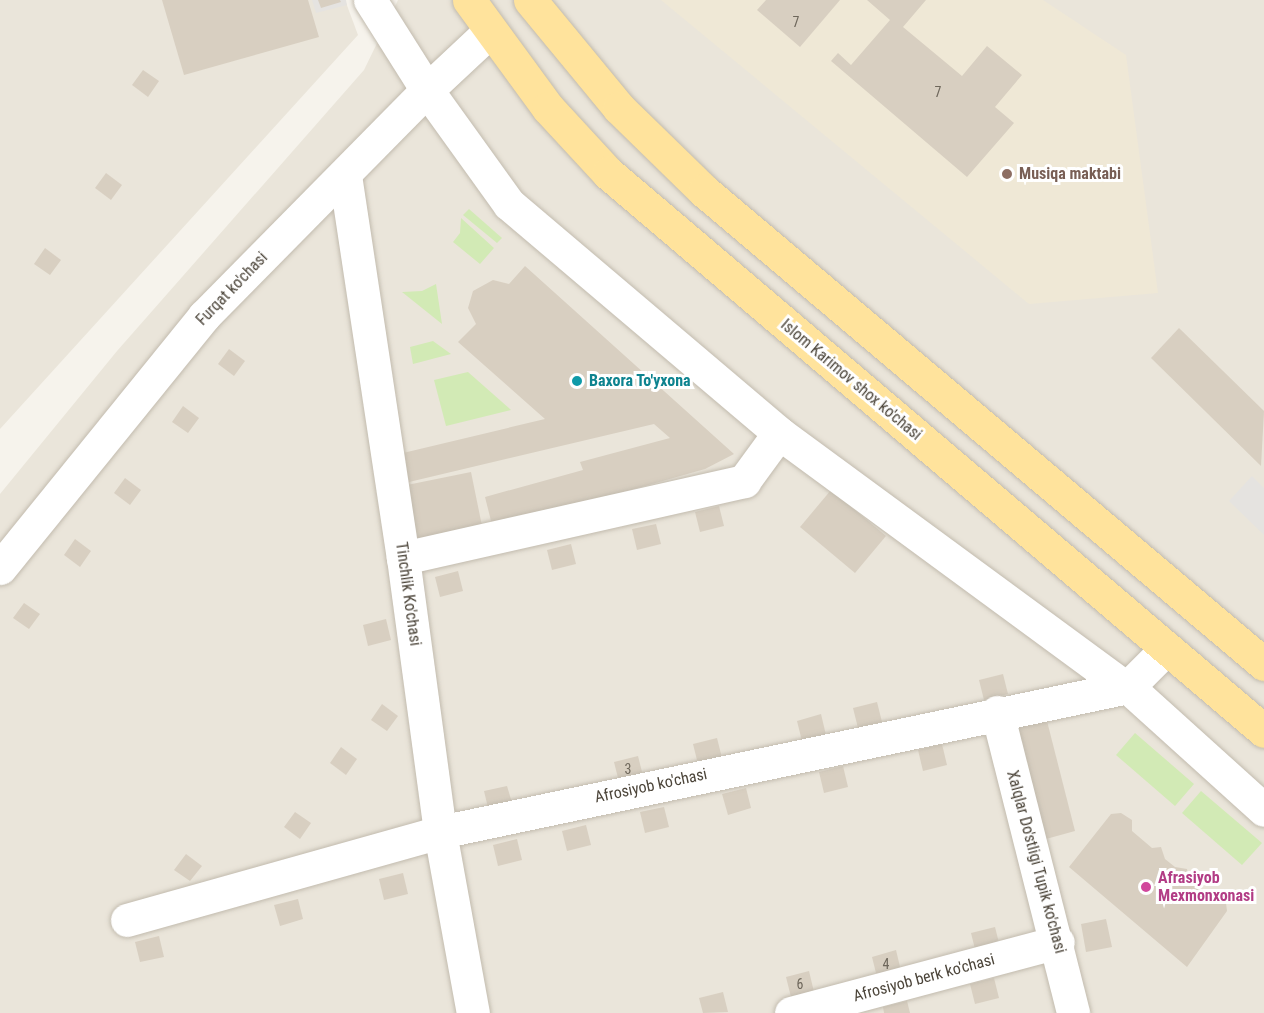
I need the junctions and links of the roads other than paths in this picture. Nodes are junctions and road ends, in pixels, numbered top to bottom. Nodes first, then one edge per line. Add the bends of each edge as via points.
1 (370, 0) edge
2 (469, 0) edge
3 (530, 0) edge
4 (489, 32) junction
5 (427, 90) junction
6 (345, 175) junction
7 (779, 434) junction
8 (403, 558) junction
9 (0, 568) edge
10 (1166, 649) junction
11 (1264, 664) edge
12 (1125, 686) junction
13 (997, 712) junction
14 (1264, 731) edge
15 (1264, 810) edge
16 (440, 832) junction
17 (127, 920) dead end
18 (1058, 942) junction
19 (473, 1013) edge
20 (791, 1013) edge
21 (1072, 1013) edge

1 - 5 street
2 - 4 main road, Islom Karimov shox ko'chasi
3 - 11 main road via 619,108 704,190
4 - 5 street, Furqat ko'chasi
4 - 10 main road, Islom Karimov shox ko'chasi via 548,108 608,173
5 - 6 street, Furqat ko'chasi
5 - 7 street via 509,204
6 - 8 street, Tinchlik Ko'chasi
6 - 9 street, Furqat ko'chasi via 204,316
7 - 8 street via 744,481
7 - 12 street
8 - 16 street, Tinchlik Ko'chasi
10 - 12 street
10 - 14 main road, Islom Karimov shox ko'chasi
12 - 13 street, Afrosiyob ko'chasi
12 - 15 street
13 - 16 street, Afrosiyob ko'chasi
13 - 18 street, Xalqlar Do'stligi Tupik ko'chasi
16 - 17 street, Afrosiyob ko'chasi
16 - 19 street, Tinchlik Ko'chasi
18 - 20 street, Afrosiyob berk ko'chasi
18 - 21 street, Xalqlar Do'stligi Tupik ko'chasi

